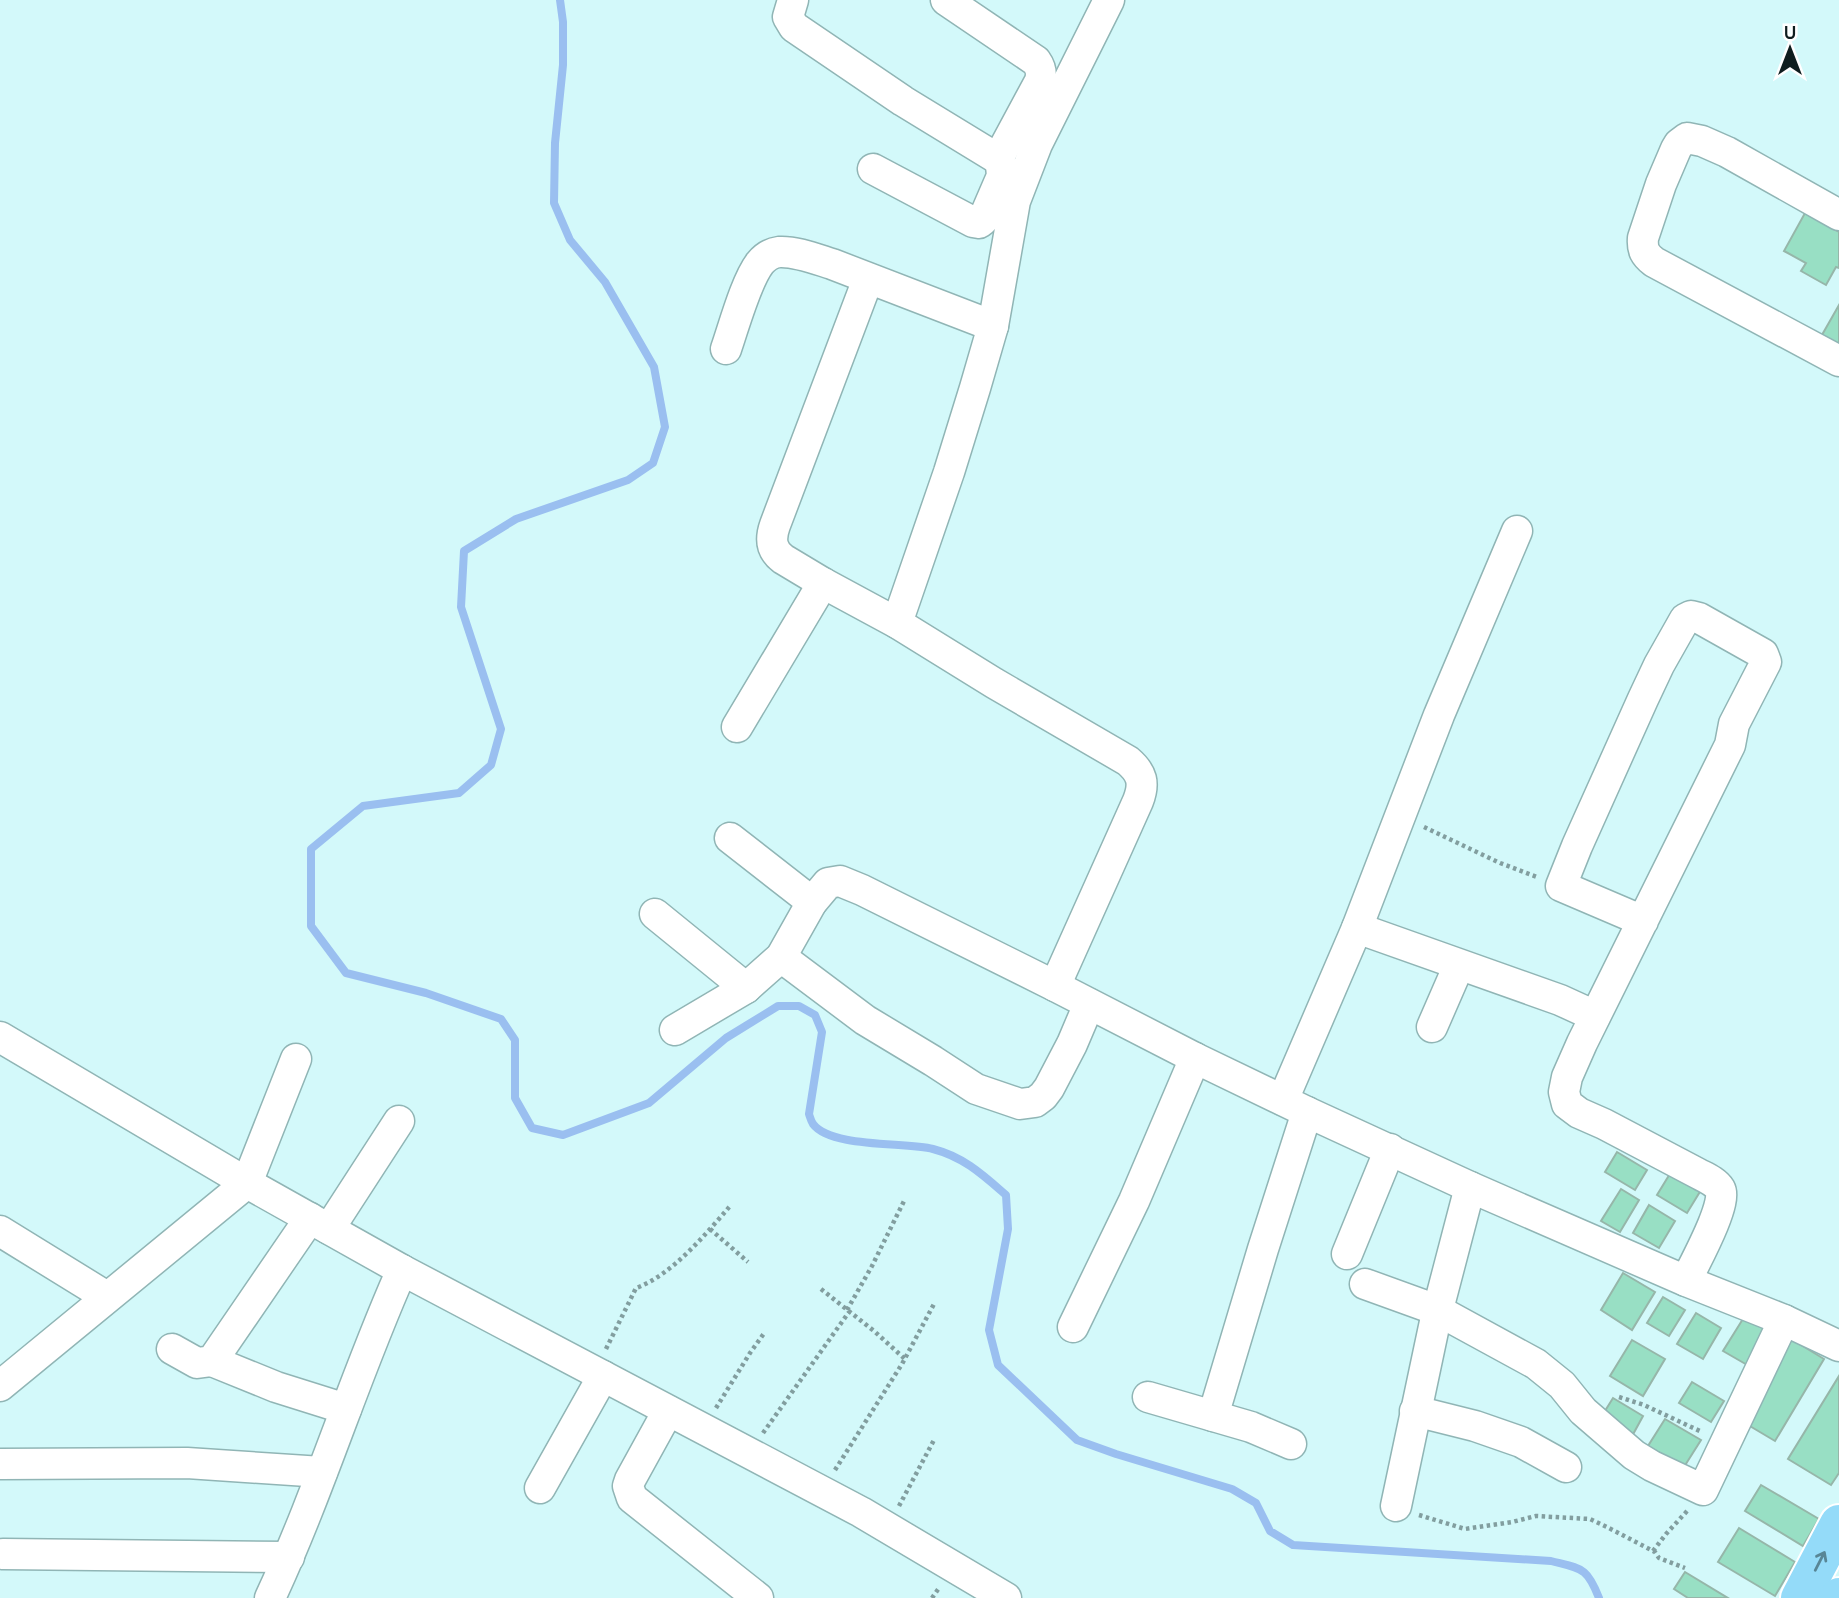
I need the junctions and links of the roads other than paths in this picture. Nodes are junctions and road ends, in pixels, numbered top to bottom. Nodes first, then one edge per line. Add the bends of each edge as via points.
1 (793, 0) edge
2 (946, 0) edge
3 (1109, 0) edge
4 (1041, 106) junction
5 (1026, 138) junction
6 (998, 159) junction
7 (873, 170) dead end
8 (1839, 215) edge
9 (868, 279) junction
10 (993, 326) junction
11 (726, 349) dead end
12 (1839, 361) edge
13 (1517, 531) dead end
14 (822, 583) junction
15 (897, 623) junction
16 (737, 727) dead end
17 (730, 838) dead end
18 (812, 902) junction
19 (655, 914) dead end
20 (1643, 921) junction
21 (1357, 928) junction
22 (781, 957) junction
23 (1459, 965) junction
24 (1055, 986) junction
25 (746, 988) junction
26 (1089, 1004) junction
27 (1595, 1016) junction
28 (1432, 1027) dead end
29 (675, 1030) dead end
30 (0, 1037) edge
31 (1195, 1058) junction
32 (296, 1059) dead end
33 (1295, 1106) junction
34 (399, 1121) dead end
35 (1390, 1149) junction
36 (247, 1184) junction
37 (1470, 1187) junction
38 (320, 1223) junction
39 (0, 1231) edge
40 (1347, 1254) dead end
41 (402, 1269) junction
42 (1686, 1281) junction
43 (1365, 1284) dead end
44 (107, 1297) junction
45 (1437, 1311) junction
46 (1784, 1320) junction
47 (1073, 1328) dead end
48 (1839, 1346) edge
49 (172, 1349) dead end
50 (212, 1361) junction
51 (599, 1374) junction
52 (0, 1386) edge
53 (1148, 1397) dead end
54 (346, 1409) junction
55 (668, 1411) junction
56 (1415, 1412) junction
57 (1213, 1416) junction
58 (1291, 1444) dead end
59 (0, 1464) edge
60 (1566, 1467) dead end
61 (323, 1472) junction
62 (540, 1488) dead end
63 (1396, 1506) road end
64 (1839, 1524) edge
65 (3, 1554) dead end
66 (289, 1557) junction
67 (270, 1598) edge
68 (758, 1598) edge
69 (1006, 1598) edge
70 (1800, 1598) edge

1 - 6 street via 788,17 794,27
2 - 4 street via 1036,61 1042,74
3 - 4 street
4 - 5 street
5 - 6 street
5 - 10 street
6 - 7 street via 1003,176 979,223
8 - 12 street via 1727,152 1688,138 1676,149 1661,184 1642,246 1654,262
9 - 10 street
9 - 11 street via 811,258 777,252 769,255 754,272
9 - 14 street via 772,533 777,555
10 - 15 street
13 - 21 street
14 - 15 street
14 - 16 street
15 - 24 street via 1128,761 1139,773 1143,786 1138,801
17 - 18 street
18 - 22 street
18 - 24 street via 828,883 840,881
19 - 25 street
20 - 20 street via 1561,886 1659,665 1685,618 1691,616 1763,654 1766,662
20 - 27 street
21 - 23 street
21 - 33 street
22 - 25 street
22 - 26 street via 865,1020 976,1089 1020,1104 1035,1102 1049,1088
23 - 27 street
23 - 28 street
24 - 26 street
25 - 29 street
26 - 31 street
27 - 42 street via 1567,1077 1567,1104 1712,1181 1720,1190 1719,1209
30 - 36 street
31 - 33 street
31 - 47 street
32 - 36 street
33 - 35 street
33 - 57 street via 1263,1249
34 - 38 street
35 - 37 street
35 - 40 street
36 - 38 street
36 - 44 street
37 - 42 street
37 - 45 street
38 - 41 street
38 - 50 street
39 - 44 street
41 - 51 street
41 - 54 street
42 - 46 street
43 - 45 street
44 - 52 street
45 - 46 street via 1536,1364 1634,1455 1703,1490
45 - 56 street
46 - 48 street
49 - 50 street via 197,1363
50 - 54 street
51 - 55 street
51 - 62 street
53 - 57 street
54 - 61 street
55 - 68 street via 634,1472 629,1492
55 - 69 street via 822,1492
56 - 60 street via 1521,1442
56 - 63 street
57 - 58 street
59 - 61 street via 187,1463
61 - 66 street
70 -> 64 highway
65 - 66 street
66 - 67 street

